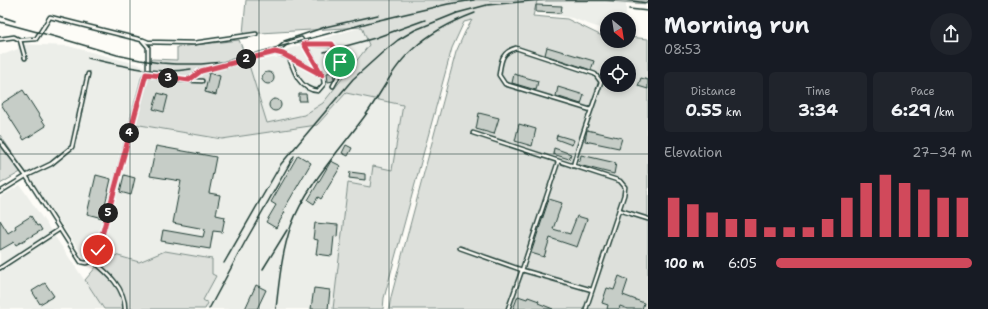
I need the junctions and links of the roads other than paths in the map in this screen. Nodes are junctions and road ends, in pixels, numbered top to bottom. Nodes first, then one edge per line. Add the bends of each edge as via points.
1 (256, 34) dead end
2 (0, 39) edge
3 (20, 40) junction
4 (142, 40) junction
5 (304, 44) junction
6 (275, 52) junction
7 (289, 57) junction
8 (25, 58) dead end
9 (88, 74) dead end
10 (146, 74) junction
11 (322, 75) junction
12 (189, 80) junction
13 (202, 81) dead end
14 (333, 86) dead end
15 (591, 110) junction
16 (473, 133) dead end
17 (0, 140) edge
18 (558, 162) junction
19 (573, 166) junction
20 (26, 176) junction
21 (0, 192) edge
22 (619, 210) junction
23 (648, 219) edge
24 (60, 229) junction
25 (460, 248) dead end
26 (93, 261) junction
27 (0, 268) edge
28 (522, 270) junction
29 (592, 290) junction
30 (126, 309) edge
31 (508, 309) edge
32 (586, 309) edge

1 - 4 lane via 194,43
2 - 3 lane via 14,37
3 - 4 lane via 36,39 50,17
3 - 8 lane
4 - 10 lane via 148,47
5 - 6 lane via 300,39 284,44
5 - 11 lane
5 - 14 lane via 332,44 340,62 341,74
6 - 7 lane
6 - 12 lane via 201,71
7 - 11 lane
7 - 11 lane via 300,83 312,90 318,91 324,84
9 - 20 lane via 72,147 51,164
10 - 12 lane
10 - 26 lane
12 - 13 lane
15 - 15 lane via 601,82 595,74 516,48 508,50 502,58 499,75 505,84
15 - 19 lane
16 - 18 lane
17 - 20 lane
18 - 19 lane
18 - 28 lane
19 - 22 lane via 620,181 625,187
20 - 21 lane
20 - 24 lane
22 - 23 lane
22 - 29 lane
24 - 26 lane via 81,262
24 - 27 lane
25 - 28 lane
26 - 30 lane via 107,272 122,293
28 - 29 lane
28 - 31 lane
29 - 32 lane

